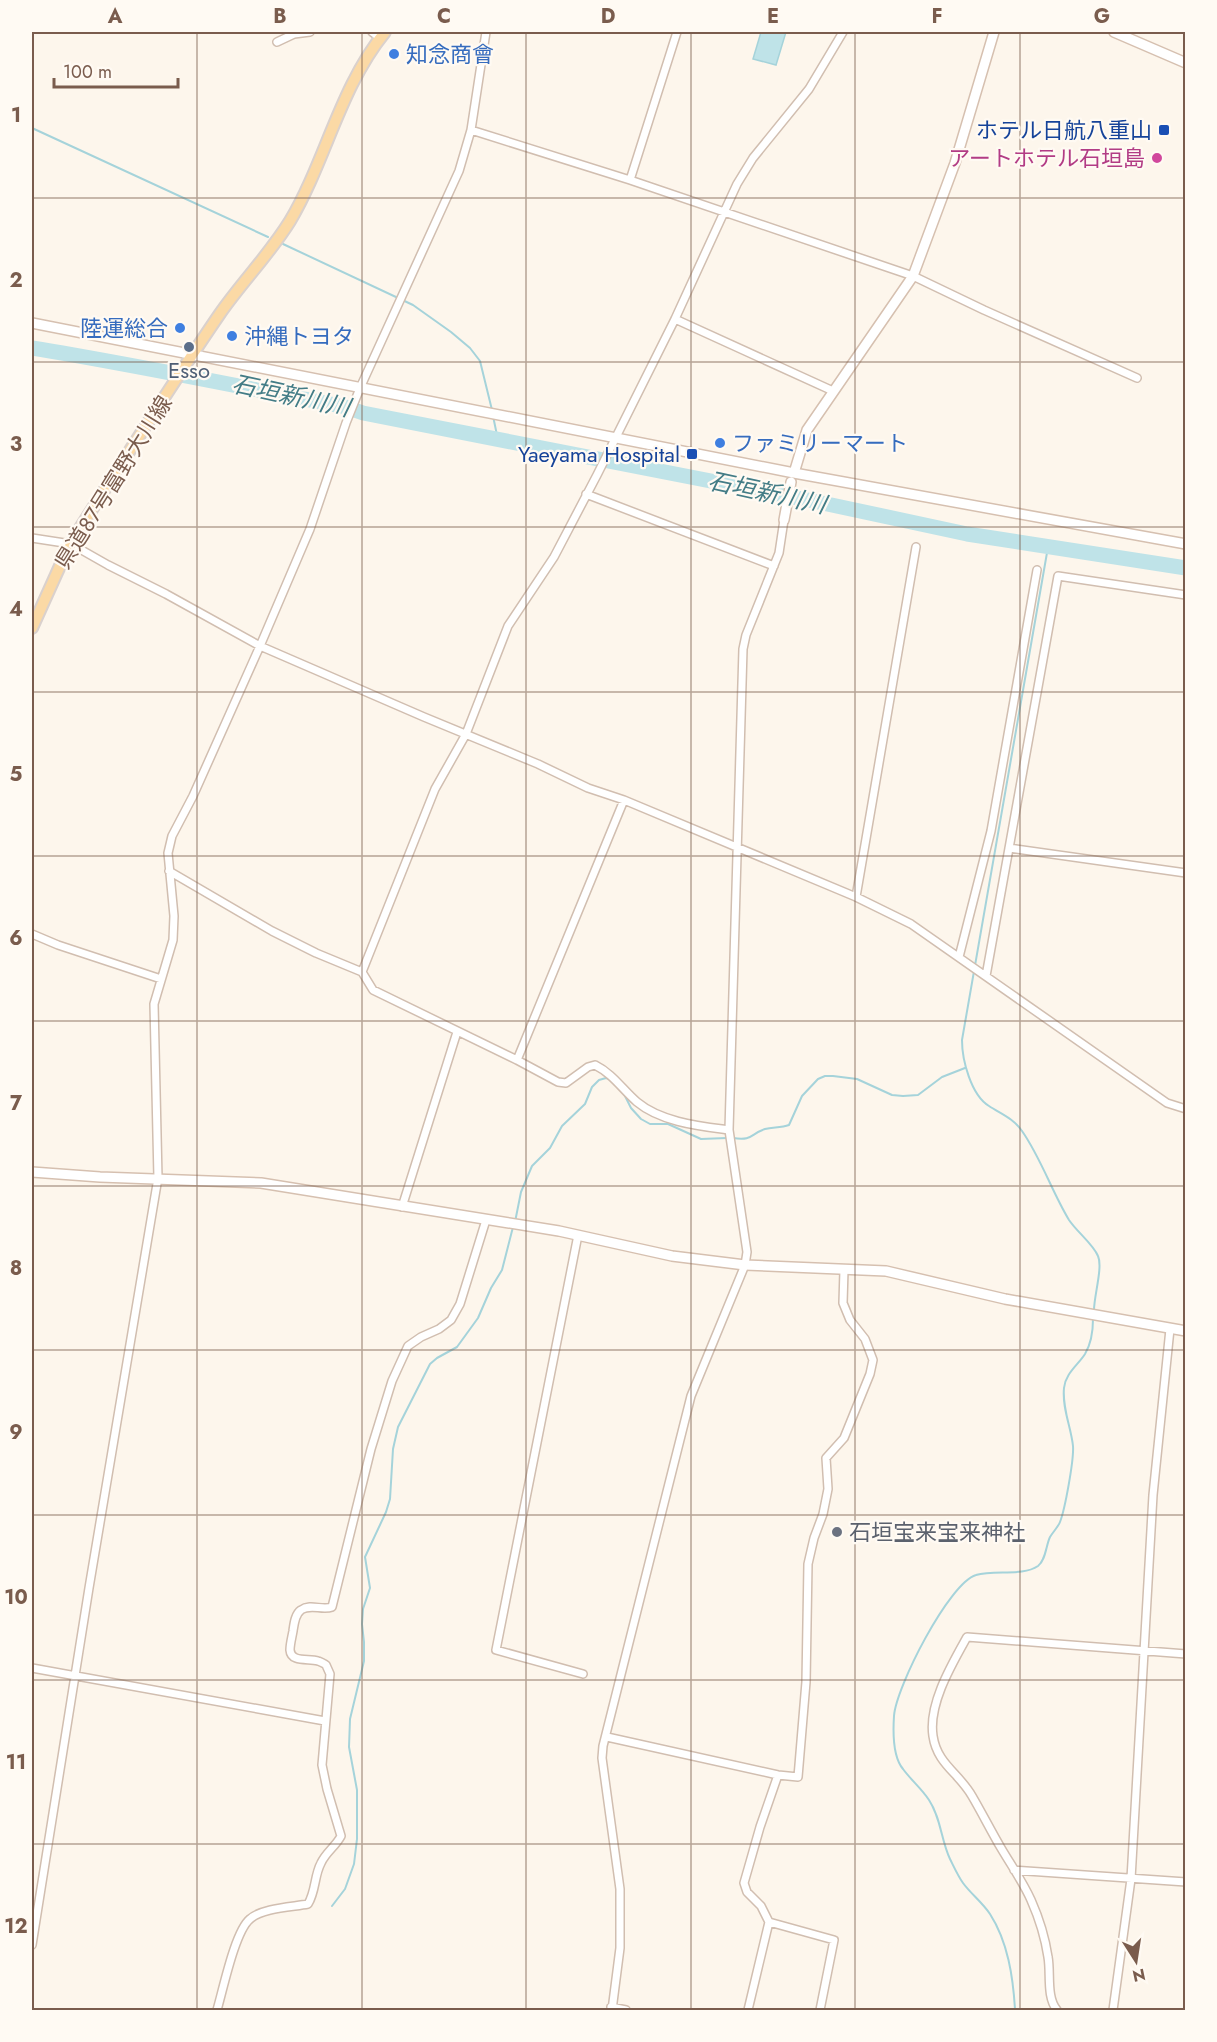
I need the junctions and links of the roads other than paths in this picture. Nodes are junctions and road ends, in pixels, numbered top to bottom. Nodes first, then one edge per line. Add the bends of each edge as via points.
1 (310, 32) edge
2 (486, 32) edge
3 (677, 32) edge
4 (843, 32) edge
5 (994, 32) edge
6 (1114, 32) edge
7 (379, 34) edge
8 (277, 42) dead end
9 (1185, 63) edge
10 (471, 130) junction
11 (630, 180) junction
12 (724, 212) junction
13 (913, 276) junction
14 (675, 319) junction
15 (32, 323) edge
16 (192, 354) junction
17 (1137, 378) dead end
18 (360, 388) junction
19 (833, 391) junction
20 (613, 442) junction
21 (793, 478) junction
22 (586, 494) junction
23 (784, 520) joint
24 (32, 538) edge
25 (71, 544) junction
26 (1185, 544) edge
27 (916, 547) dead end
28 (774, 566) junction
29 (1037, 570) dead end
30 (1185, 595) edge
31 (32, 628) edge
32 (260, 646) junction
33 (466, 734) junction
34 (624, 800) junction
35 (737, 848) junction
36 (1009, 848) junction
37 (169, 871) junction
38 (1185, 873) edge
39 (856, 897) junction
40 (32, 934) edge
41 (959, 957) junction
42 (362, 972) junction
43 (986, 976) junction
44 (161, 979) junction
45 (457, 1032) junction
46 (517, 1060) junction
47 (1185, 1109) edge
48 (729, 1130) junction
49 (32, 1172) edge
50 (158, 1178) junction
51 (402, 1207) junction
52 (486, 1220) junction
53 (578, 1235) junction
54 (745, 1265) junction
55 (844, 1269) junction
56 (1170, 1329) junction
57 (1185, 1331) edge
58 (1145, 1652) junction
59 (1185, 1654) edge
60 (32, 1668) edge
61 (583, 1674) dead end
62 (76, 1676) junction
63 (325, 1721) junction
64 (607, 1737) junction
65 (778, 1775) junction
66 (1014, 1870) junction
67 (1131, 1879) junction
68 (1185, 1882) edge
69 (769, 1922) junction
70 (32, 1945) edge
71 (611, 2009) edge
72 (217, 2010) edge
73 (626, 2010) edge
74 (748, 2010) edge
75 (820, 2010) edge
76 (1057, 2010) edge
77 (1113, 2010) edge

1 - 8 street
2 - 10 street
3 - 11 street
4 - 12 street via 809,89 753,158
5 - 13 street via 955,163
6 - 9 street
7 - 16 main road, 県道87号富野大川線 via 288,224
10 - 11 street
10 - 18 street via 459,171
11 - 12 street
12 - 13 street
12 - 14 street
13 - 17 street
13 - 19 street
14 - 19 street
14 - 20 street
15 - 16 street
16 - 18 street
16 - 25 main road, 県道87号富野大川線
18 - 20 street
18 - 32 street via 310,529
19 - 21 street via 807,430
20 - 21 street
20 - 22 street
21 - 23 street
21 - 26 street
22 - 28 street
22 - 33 street via 554,557 508,626
23 - 28 street
24 - 25 street
25 - 31 main road, 県道87号富野大川線
25 - 32 street
27 - 39 street
28 - 35 street via 743,650
29 - 41 street via 991,831
30 - 36 street via 1058,576
32 - 33 street
32 - 37 street via 172,836
33 - 34 street
33 - 42 street via 435,789
34 - 35 street
34 - 46 street
35 - 39 street
35 - 48 street
36 - 38 street
36 - 43 street
37 - 42 street via 273,932
37 - 44 street via 173,940
39 - 41 street via 911,924
40 - 44 street
41 - 43 street
42 - 45 street via 373,990
43 - 47 street via 1167,1103
44 - 50 street via 154,1004
45 - 46 street
45 - 51 street
46 - 48 street via 566,1083 595,1065 656,1114
48 - 54 street via 747,1252
49 - 50 street
50 - 51 street via 261,1183
50 - 62 street
51 - 52 street
52 - 53 street
52 - 63 street via 451,1320 408,1346 392,1381 332,1607 302,1609 295,1620 290,1651 293,1656 319,1661 330,1674
53 - 54 street via 672,1256
53 - 61 street via 496,1650
54 - 55 street
54 - 64 street via 691,1396
55 - 56 street via 886,1271 1005,1299
55 - 65 street via 843,1304 873,1359 844,1438 826,1458 828,1489 808,1564 806,1682 798,1778
56 - 57 street
56 - 58 street via 1153,1495
58 - 59 street
58 - 66 street via 967,1637 941,1688 932,1733 936,1752 971,1794
58 - 67 street
60 - 62 street
62 - 63 street
62 - 70 street
63 - 72 street via 322,1765 341,1836 321,1863 308,1904 261,1912 240,1930
64 - 65 street
64 - 71 street via 602,1758 620,1889 620,1948
65 - 69 street via 744,1882
66 - 67 street
66 - 76 street via 1042,1928 1050,1990
67 - 68 street
67 - 77 street
69 - 74 street
69 - 75 street via 834,1940
71 - 73 street

